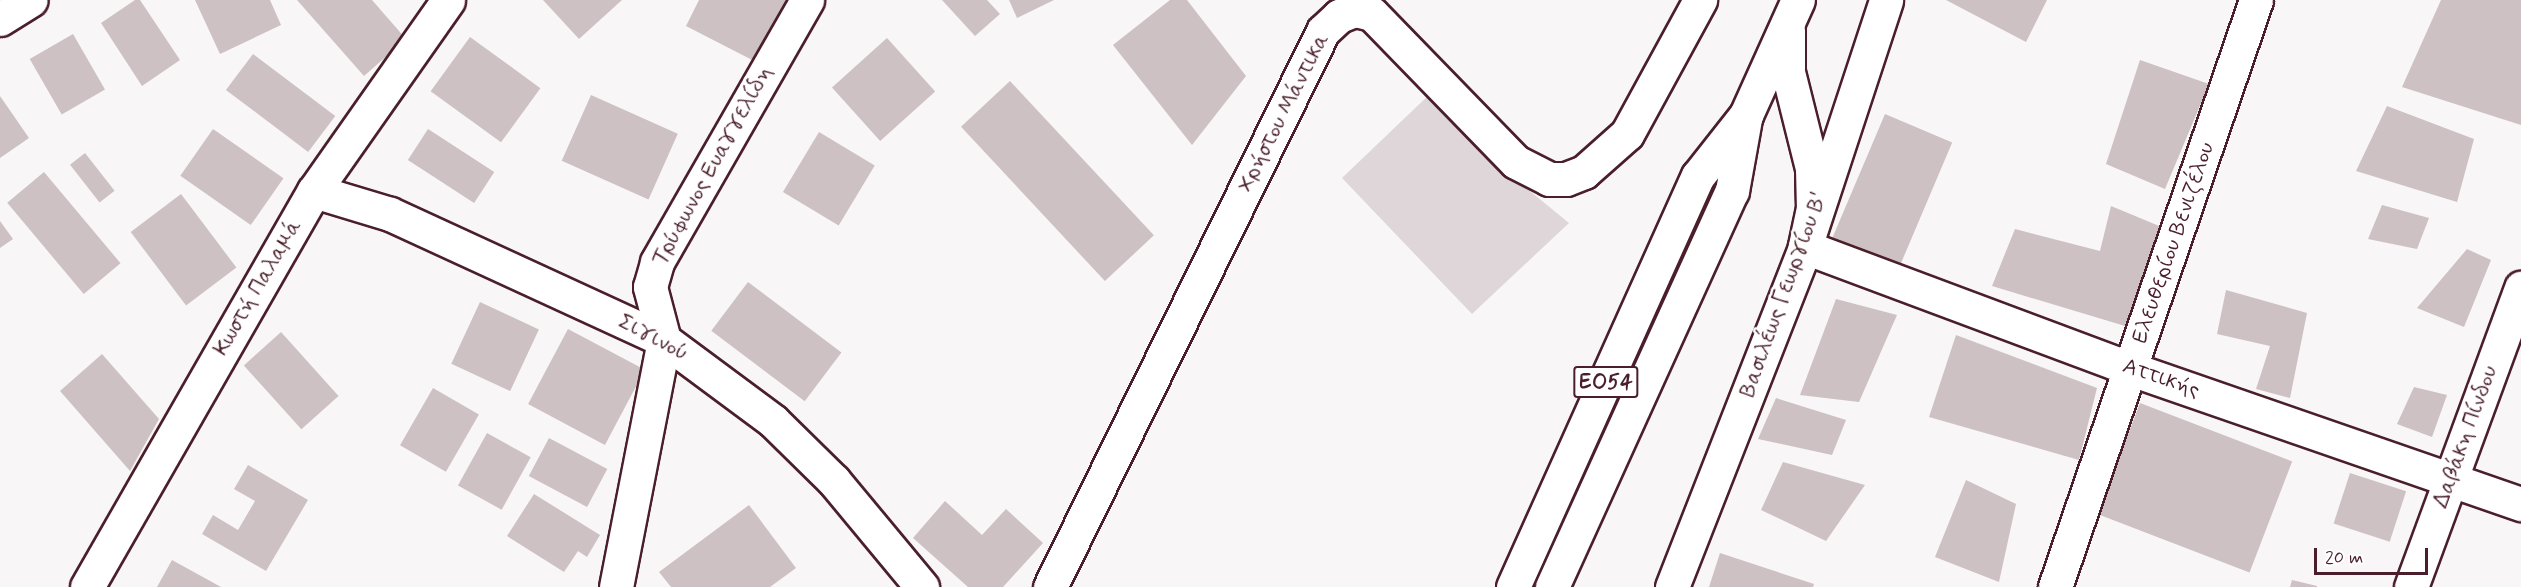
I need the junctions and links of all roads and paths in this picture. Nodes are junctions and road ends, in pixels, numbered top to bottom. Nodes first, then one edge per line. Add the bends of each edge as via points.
1 (31, 0) edge
2 (448, 0) edge
3 (807, 0) edge
4 (1700, 0) edge
5 (1886, 0) edge
6 (2256, 0) edge
7 (1793, 12) edge
8 (0, 19) edge
9 (1746, 115) junction
10 (314, 191) junction
11 (1804, 247) junction
12 (2518, 305) edge
13 (664, 340) junction
14 (2131, 369) junction
15 (2450, 479) junction
16 (2521, 504) edge
17 (87, 587) edge
18 (616, 587) edge
19 (922, 587) edge
20 (1050, 587) edge
21 (1513, 587) edge
22 (1552, 587) edge
23 (1672, 587) edge
24 (2055, 587) edge
25 (2411, 587) edge

1 - 8 street
2 - 10 street, Κωστή Παλαμά
3 - 13 street, Τρύφωνος Ευαγγελίδη via 657,262 650,287
4 - 20 street, Χρήστου Μάντικα via 1627,134 1584,172 1566,179 1549,178 1516,162 1372,14 1355,10 1339,16 1323,31
5 - 11 street, Βασιλέως Γεωργίου Β'
6 - 14 street, Ελευθερίου Βενιζέλου
7 - 9 street, ΕΟ54
7 - 11 street via 1788,72 1812,168 1813,208
9 - 21 street, ΕΟ54 via 1698,177
9 - 22 street, ΕΟ54 via 1732,191
10 - 13 street, Σιγινού via 390,214
10 - 17 street, Κωστή Παλαμά
11 - 14 street, Αττικής
11 - 23 street, Βασιλέως Γεωργίου Β'
12 - 15 street, Δαβάκη Πίνδου
13 - 18 street, Τρύφωνος Ευαγγελίδη
13 - 19 street, Σιγινού via 772,421 834,481
14 - 15 street, Αττικής
14 - 24 street, Ελευθερίου Βενιζέλου
15 - 16 street, Αττικής
15 - 25 street, Δαβάκη Πίνδου

